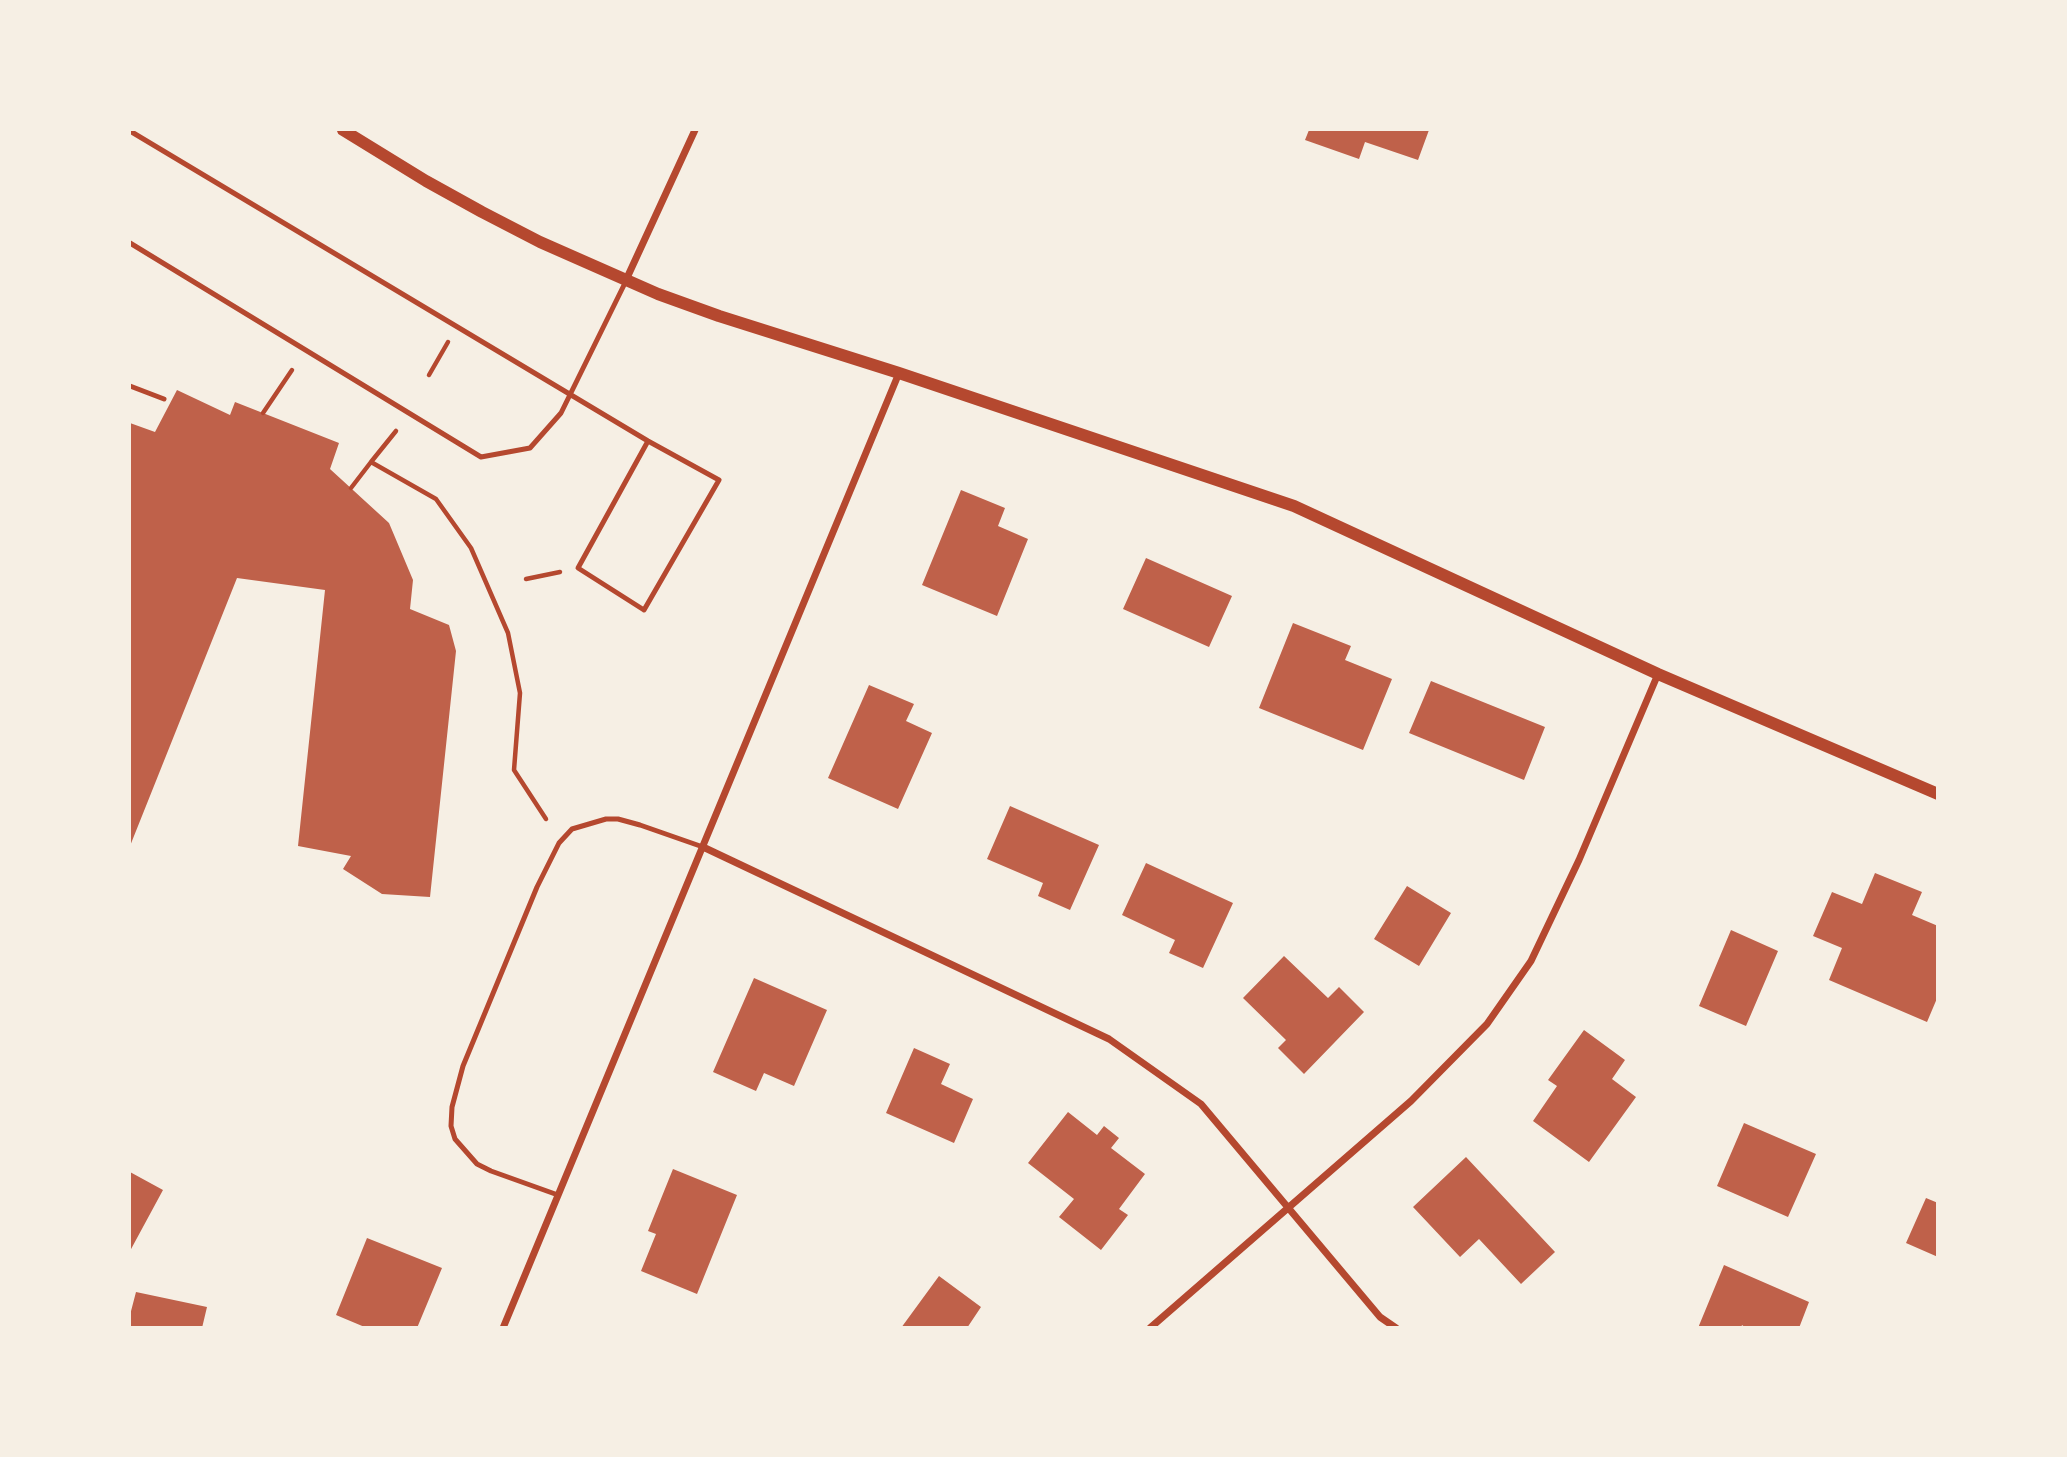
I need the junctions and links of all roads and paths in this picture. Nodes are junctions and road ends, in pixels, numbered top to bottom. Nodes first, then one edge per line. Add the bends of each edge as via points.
1 (343, 130) edge
2 (695, 130) edge
3 (130, 131) edge
4 (130, 243) edge
5 (626, 280) junction
6 (457, 327) junction
7 (292, 370) dead end
8 (900, 373) junction
9 (429, 375) dead end
10 (130, 386) edge
11 (570, 394) junction
12 (164, 399) dead end
13 (263, 413) dead end
14 (396, 431) dead end
15 (648, 441) junction
16 (371, 462) junction
17 (351, 488) dead end
18 (578, 568) junction
19 (526, 579) dead end
20 (1658, 674) junction
21 (1937, 794) edge
22 (546, 819) dead end
23 (703, 847) junction
24 (558, 1195) junction
25 (1288, 1207) junction
26 (503, 1328) edge
27 (1150, 1328) edge
28 (1396, 1328) edge

1 - 5 street via 482,212
2 - 5 street
3 - 6 lane
4 - 11 lane via 481,457 530,448 561,413
5 - 8 street via 719,316
5 - 11 lane
6 - 9 path
6 - 11 lane
7 - 13 path
8 - 20 street via 1294,506
8 - 23 street
10 - 12 lane
11 - 15 lane
14 - 16 path
15 - 18 lane
15 - 18 lane via 719,480 643,611
16 - 17 path
16 - 22 path via 436,499 471,548 508,633 518,681 514,770
18 - 19 path
20 - 21 street
20 - 25 street via 1531,961 1487,1024 1411,1101
23 - 24 street
23 - 24 lane via 640,825 606,819 572,829 559,843 537,887 463,1066 451,1126 455,1139 478,1164
23 - 25 street via 1109,1040 1201,1104
24 - 26 street
25 - 27 street
25 - 28 street via 1380,1317

